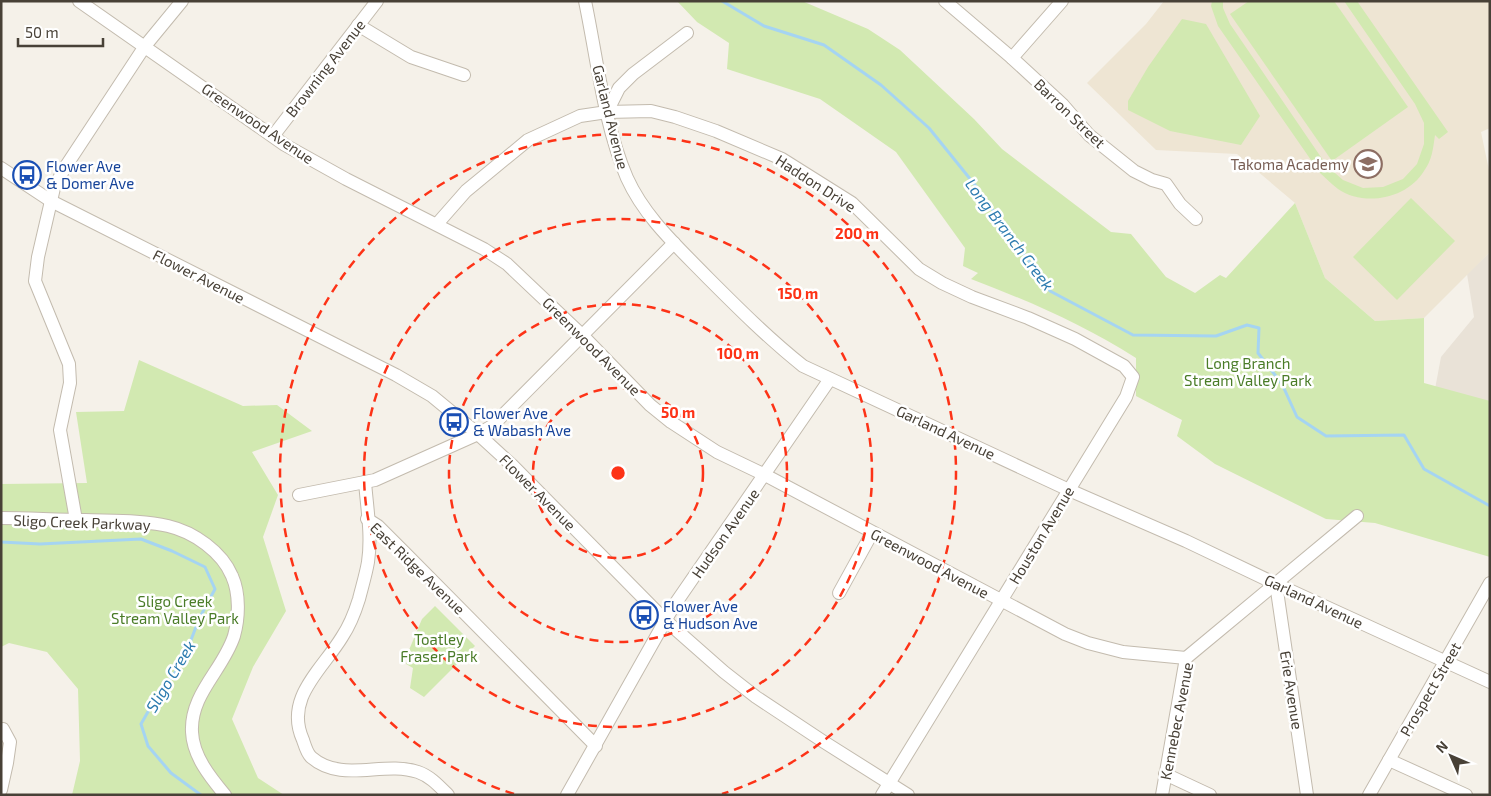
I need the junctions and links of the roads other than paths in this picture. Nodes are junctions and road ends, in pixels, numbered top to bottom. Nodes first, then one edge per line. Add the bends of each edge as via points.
1 (79, 1) edge
2 (182, 1) edge
3 (377, 1) edge
4 (585, 1) edge
5 (945, 1) edge
6 (1062, 1) edge
7 (358, 25) junction
8 (687, 33) dead end
9 (145, 46) junction
10 (1012, 58) junction
11 (464, 75) dead end
12 (607, 112) junction
13 (273, 136) junction
14 (1, 168) edge
15 (51, 201) junction
16 (1196, 219) dead end
17 (436, 224) junction
18 (674, 243) junction
19 (582, 335) junction
20 (1133, 377) joint
21 (830, 379) junction
22 (478, 434) junction
23 (765, 475) junction
24 (364, 482) junction
25 (1069, 490) junction
26 (299, 495) dead end
27 (1357, 516) dead end
28 (1, 518) edge
29 (367, 519) junction
30 (76, 520) junction
31 (872, 533) junction
32 (1490, 583) edge
33 (1276, 584) junction
34 (839, 593) dead end
35 (1001, 600) junction
36 (665, 620) junction
37 (1186, 658) junction
38 (1446, 662) junction
39 (1490, 682) edge
40 (3, 729) dead end
41 (596, 746) junction
42 (1390, 760) junction
43 (1165, 774) junction
44 (890, 783) junction
45 (1, 790) edge
46 (225, 795) edge
47 (448, 795) edge
48 (567, 795) edge
49 (882, 795) edge
50 (908, 795) edge
51 (1162, 795) edge
52 (1210, 795) edge
53 (1307, 795) edge
54 (1369, 795) edge
55 (1466, 795) edge

1 - 9 street, Greenwood Avenue
2 - 9 street
3 - 7 street, Browning Avenue
4 - 12 street, Garland Avenue
5 - 10 street, Barron Street
6 - 10 street
7 - 11 street via 411,58
7 - 13 street, Browning Avenue
8 - 12 street via 633,74 619,88
9 - 13 street, Greenwood Avenue
9 - 15 street via 64,169
10 - 16 street, Barron Street via 1063,105 1089,135 1134,171 1166,184
12 - 17 street, Haddon Drive via 580,116 528,140 466,192
12 - 18 street, Garland Avenue via 628,180 650,216
12 - 20 street, Haddon Drive via 651,111 675,117 782,159 852,203 919,269 942,284 1075,340 1124,366
13 - 17 street, Greenwood Avenue via 346,179
14 - 15 street, Flower Avenue
15 - 22 street, Flower Avenue via 396,375 432,396
15 - 30 street via 36,281 69,364 70,383 60,430
17 - 19 street, Greenwood Avenue via 507,264
18 - 19 street
18 - 21 street, Garland Avenue via 771,341 803,366
19 - 22 street via 492,426
19 - 23 street, Greenwood Avenue via 671,422 717,452
20 - 25 street, Houston Avenue via 1126,397
21 - 23 street, Hudson Avenue
21 - 25 street, Garland Avenue
22 - 24 street via 376,480
22 - 36 street, Flower Avenue
23 - 31 street, Greenwood Avenue
23 - 36 street, Hudson Avenue
24 - 26 street
24 - 29 street
25 - 33 street, Garland Avenue
25 - 35 street, Houston Avenue
27 - 33 street, Kennebec Avenue
28 - 30 street, Sligo Creek Parkway
29 - 41 street, East Ridge Avenue via 378,526
29 - 47 street via 368,561 355,612 342,637 303,692 298,706 298,730 310,756 326,767 341,771 406,769 430,778
30 - 46 street, Sligo Creek Parkway via 132,521 168,526 196,537 217,554 232,576 239,609 237,626 198,701 192,733 206,773
31 - 34 street
31 - 35 street, Greenwood Avenue
32 - 38 street, Prospect Street
33 - 37 street, Kennebec Avenue
33 - 38 street, Garland Avenue
33 - 53 street, Erie Avenue
35 - 37 street, Greenwood Avenue via 1088,643 1123,652
35 - 44 street, Houston Avenue
36 - 41 street, Hudson Avenue
36 - 44 street, Flower Avenue via 756,697
37 - 43 street, Kennebec Avenue
38 - 39 street, Garland Avenue
38 - 42 street, Prospect Street
40 - 45 street via 10,742
41 - 48 street, Hudson Avenue
42 - 54 street, Prospect Street
42 - 55 street
43 - 51 street, Kennebec Avenue
43 - 52 street
44 - 49 street, Houston Avenue
44 - 50 street, Flower Avenue

